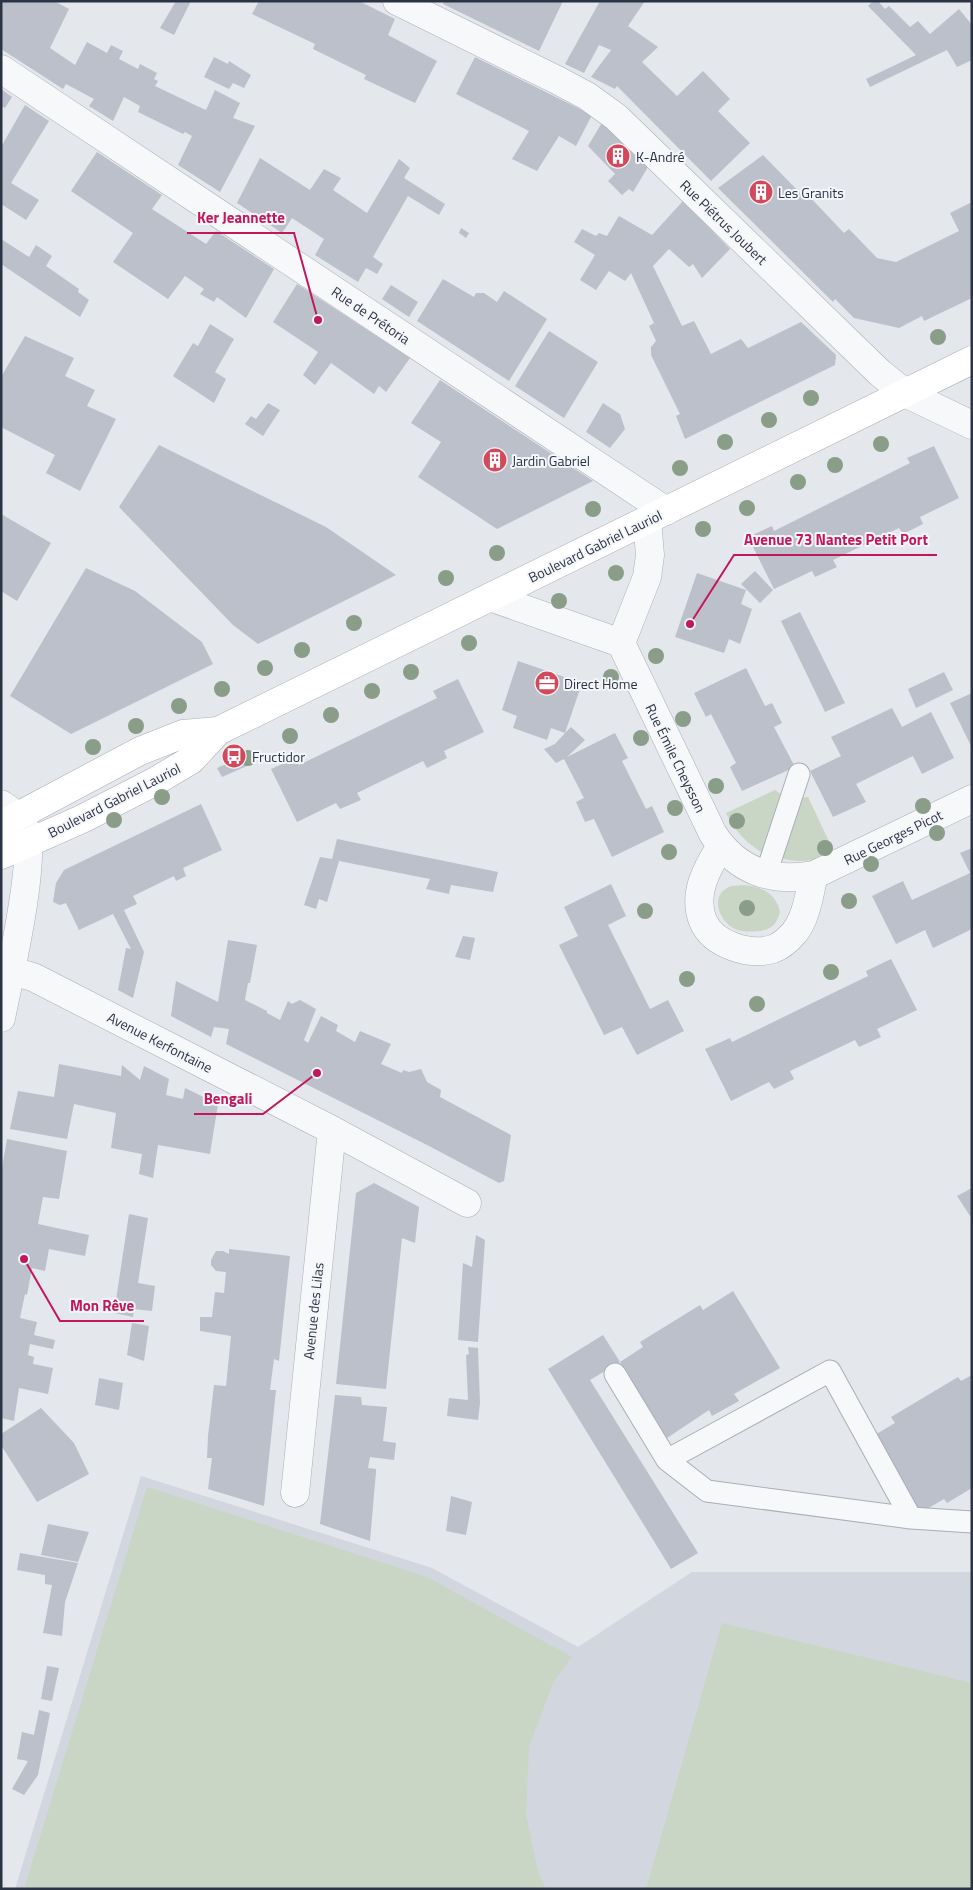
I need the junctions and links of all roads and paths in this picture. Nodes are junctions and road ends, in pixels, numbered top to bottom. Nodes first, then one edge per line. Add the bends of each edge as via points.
1 (397, 1) edge
2 (1, 69) edge
3 (972, 360) edge
4 (905, 393) junction
5 (972, 425) edge
6 (657, 515) junction
7 (490, 597) junction
8 (621, 643) junction
9 (218, 731) junction
10 (799, 774) dead end
11 (972, 799) edge
12 (7, 815) edge
13 (28, 843) junction
14 (721, 846) junction
15 (1, 855) edge
16 (766, 874) junction
17 (814, 876) junction
18 (11, 970) junction
19 (1, 1018) edge
20 (332, 1130) junction
21 (467, 1203) dead end
22 (615, 1374) dead end
23 (667, 1460) junction
24 (295, 1493) dead end
25 (911, 1518) junction
26 (972, 1522) edge

1 - 4 street, Rue Piétrus Joubert via 557,80 616,117 866,361
2 - 6 street, Rue de Prétoria
3 - 4 main road, Boulevard Gabriel Lauriol
4 - 5 street, Rue Piétrus Joubert
4 - 6 main road, Boulevard Gabriel Lauriol
6 - 7 main road, Boulevard Gabriel Lauriol
6 - 8 street via 647,577
7 - 8 street
7 - 9 main road, Boulevard Gabriel Lauriol
8 - 14 street, Rue Émile Cheysson
9 - 12 main road, Boulevard Gabriel Lauriol via 183,734 140,751
9 - 13 main road, Boulevard Gabriel Lauriol via 191,760 154,782
10 - 16 lane
11 - 17 street, Rue Georges Picot
12 - 13 street via 26,830
13 - 15 main road, Boulevard Gabriel Lauriol
13 - 18 street via 27,878
14 - 16 street, Rue Émile Cheysson via 749,869
14 - 17 street via 706,869 700,903 703,921 715,938 735,947 759,950 785,943 803,918
16 - 17 street, Rue Émile Cheysson via 796,879
18 - 19 street
18 - 20 street, Avenue Kerfontaine via 33,977
20 - 21 street, Avenue Kerfontaine
20 - 24 street, Avenue des Lilas
22 - 23 lane
23 - 25 lane via 706,1490
23 - 25 lane via 830,1371
25 - 26 lane

